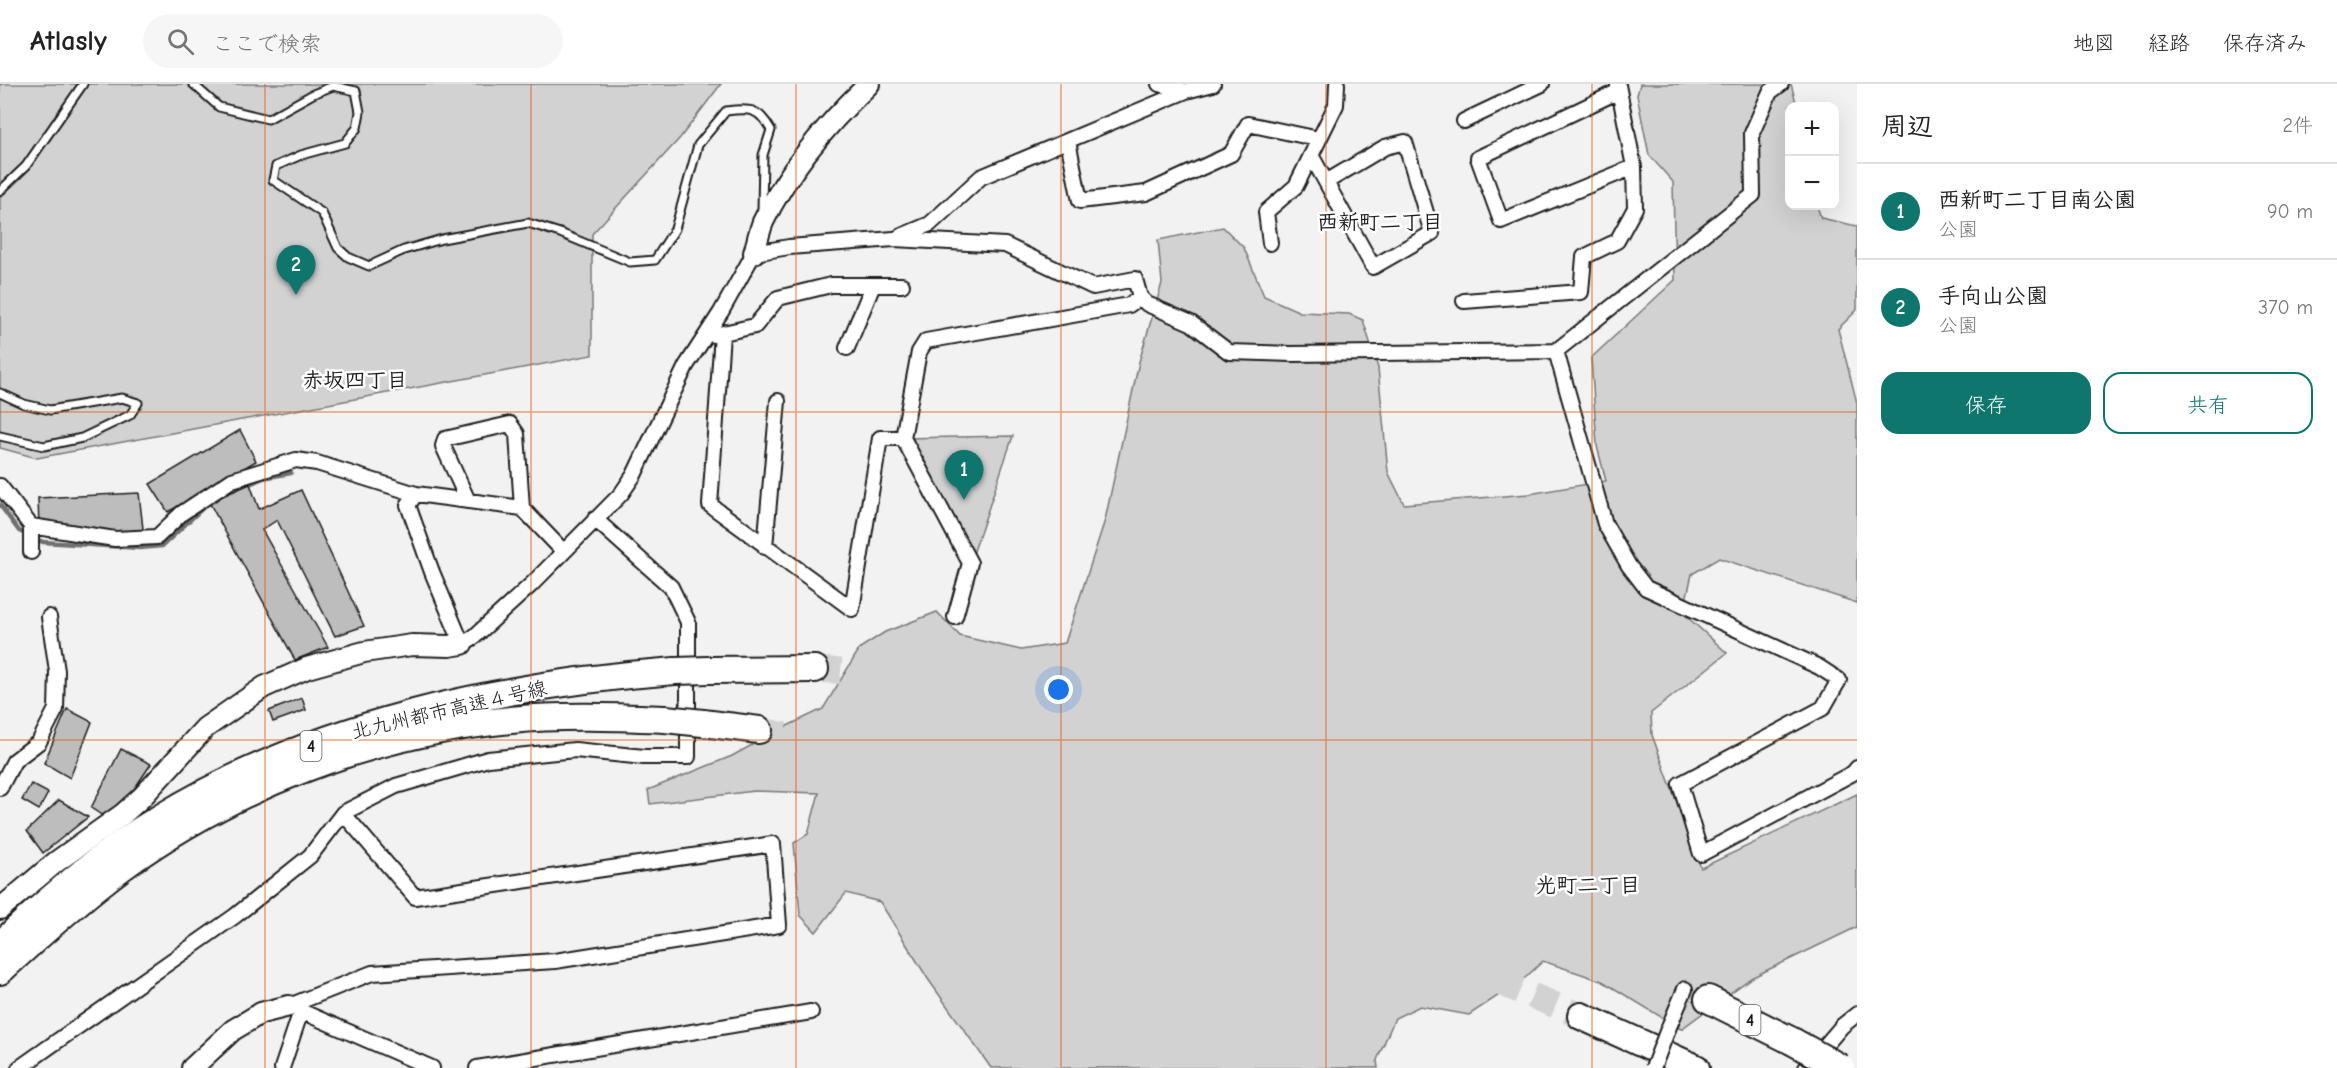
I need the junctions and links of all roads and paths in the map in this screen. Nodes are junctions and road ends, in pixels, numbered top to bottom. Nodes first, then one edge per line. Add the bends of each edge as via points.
1 (83, 84) edge
2 (193, 84) edge
3 (869, 84) edge
4 (1159, 84) edge
5 (1213, 84) edge
6 (1337, 84) edge
7 (1542, 84) edge
8 (1781, 84) edge
9 (1618, 88) edge
10 (1186, 91) junction
11 (1464, 121) dead end
12 (1319, 139) junction
13 (1068, 141) junction
14 (1311, 155) junction
15 (1634, 167) junction
16 (1326, 182) dead end
17 (0, 191) edge
18 (762, 224) junction
19 (894, 239) junction
20 (1270, 243) dead end
21 (754, 253) junction
22 (873, 285) junction
23 (902, 285) dead end
24 (1140, 297) junction
25 (1464, 301) dead end
26 (722, 334) junction
27 (703, 338) junction
28 (847, 348) dead end
29 (1556, 351) junction
30 (0, 393) edge
31 (778, 401) dead end
32 (0, 436) edge
33 (903, 438) junction
34 (0, 486) edge
35 (416, 494) junction
36 (468, 501) junction
37 (522, 507) junction
38 (595, 519) junction
39 (31, 526) junction
40 (765, 547) junction
41 (31, 549) dead end
42 (563, 551) junction
43 (49, 617) dead end
44 (955, 617) dead end
45 (462, 644) junction
46 (815, 669) tunnel mouth
47 (437, 690) dead end
48 (521, 691) junction
49 (759, 730) tunnel mouth
50 (1857, 768) edge
51 (209, 771) dead end
52 (0, 788) edge
53 (343, 813) junction
54 (159, 818) junction
55 (0, 909) edge
56 (0, 945) edge
57 (0, 971) edge
58 (1685, 989) dead end
59 (1708, 999) tunnel mouth
60 (295, 1009) junction
61 (811, 1012) dead end
62 (1857, 1014) edge
63 (1581, 1016) tunnel mouth
64 (19, 1068) edge
65 (192, 1068) edge
66 (282, 1068) edge
67 (432, 1068) edge
68 (477, 1068) edge
69 (1653, 1068) edge
70 (1695, 1068) edge
71 (1806, 1068) edge
72 (1841, 1068) edge

1 - 17 lane via 26,166
2 - 18 lane via 219,107 268,119 333,86 356,91 360,112 357,128 345,143 276,166 273,180 322,213 338,248 369,266 432,242 528,223 630,262 655,260 675,229 698,145 726,111 748,109 764,117 771,130 763,155
3 - 18 street via 817,140
4 - 10 street
5 - 10 street
6 - 12 street via 1336,105
7 - 11 street
8 - 29 street via 1770,92 1752,133 1753,195
9 - 15 street
9 - 15 street via 1478,158 1501,221
10 - 13 street
12 - 13 street via 1248,124 1231,154 1146,193 1080,201
12 - 14 street
13 - 19 street via 981,177 930,224
14 - 16 street via 1373,267 1432,233 1405,142 1385,147
14 - 20 street via 1296,186 1266,212
15 - 25 street via 1635,208 1617,241 1584,257 1581,292
18 - 21 street
19 - 21 street
19 - 24 street via 1005,245 1093,287 1135,279
21 - 27 street
22 - 23 street
22 - 26 street via 831,285 778,298 755,326
22 - 28 street
24 - 29 street via 1147,304 1191,323 1229,352
24 - 33 street via 1129,306 926,341 918,352
26 - 27 street
26 - 40 street via 710,505
27 - 38 street via 634,475
29 - 50 street via 1605,524 1646,588 1819,667 1839,680 1823,708 1680,784 1701,854
30 - 32 lane via 50,410 122,398 138,403 130,416 82,438 44,446
31 - 40 street
33 - 40 street via 880,438 852,609
33 - 44 street via 970,563
34 - 39 street
35 - 36 street
35 - 39 street via 296,460 232,480 182,513 157,537 115,539
35 - 45 street via 408,505
36 - 37 street
36 - 37 street via 443,446 445,439 510,424 517,434
37 - 42 street
38 - 42 street
38 - 53 street via 671,587 688,622 688,758 644,758 575,750 488,759 396,786
39 - 41 street
42 - 45 street
43 - 52 street via 57,671 56,709 39,742 14,761
45 - 55 street via 412,645 364,652 307,668 264,687 205,728 123,814
46 - 48 highway, 北九州都市高速４号線 / 4, bridge via 675,671
47 - 48 highway
48 - 54 highway, 北九州都市高速４号線 / 4 via 347,733 257,768
49 - 57 highway, 北九州都市高速４号線 / 4, bridge via 665,719 557,717 417,735 318,764 217,809 169,836 80,899
51 - 54 highway
53 - 60 street via 414,897 773,844 779,925 555,961 372,973
53 - 64 street via 310,856 235,916
54 - 56 highway, 北九州都市高速４号線 / 4 via 68,885
58 - 69 street, bridge
59 - 72 highway, 4, bridge
60 - 65 street via 261,1013 233,1030
60 - 66 street
60 - 67 street
61 - 68 street
62 - 71 street
63 - 70 highway

